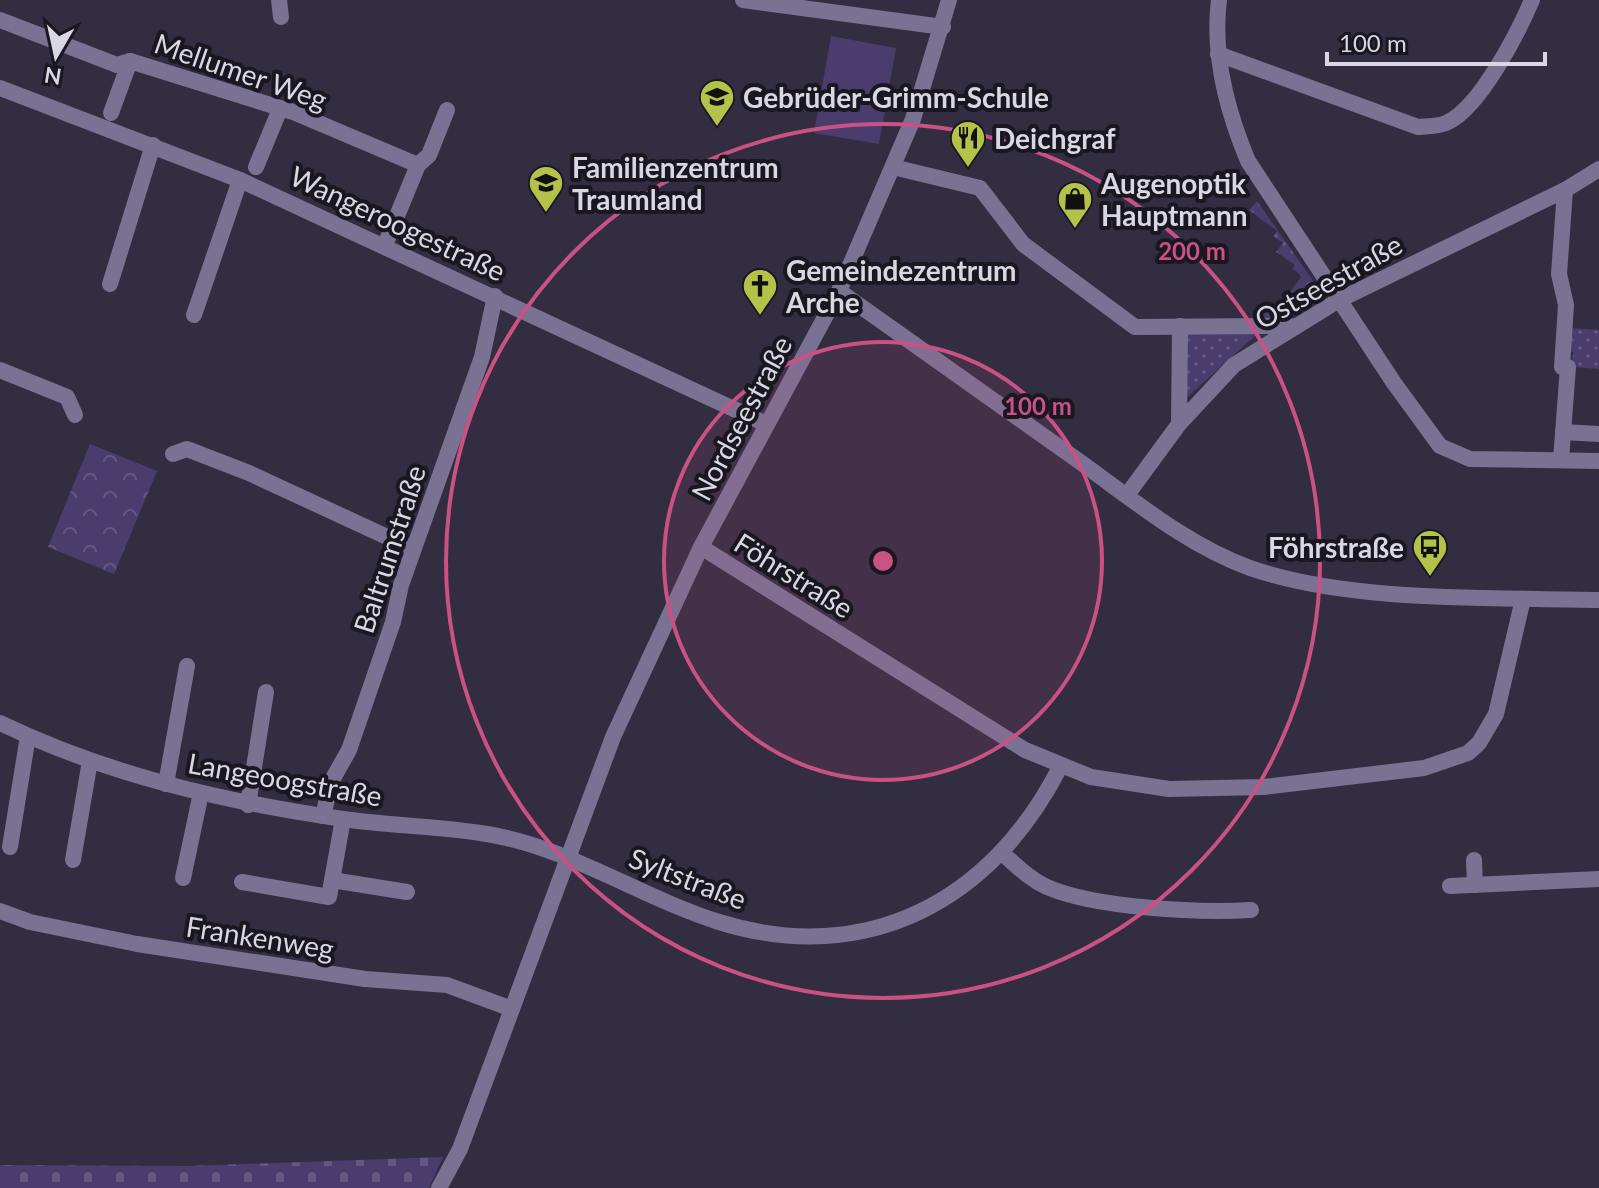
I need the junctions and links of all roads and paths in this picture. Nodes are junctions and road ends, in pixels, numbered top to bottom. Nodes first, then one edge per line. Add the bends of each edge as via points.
1 (743, 0) edge
2 (949, 0) edge
3 (1219, 0) edge
4 (1532, 0) edge
5 (0, 20) edge
6 (943, 27) junction
7 (1218, 54) junction
8 (130, 61) junction
9 (0, 88) edge
10 (280, 109) junction
11 (447, 110) dead end
12 (111, 113) dead end
13 (153, 145) junction
14 (418, 165) junction
15 (256, 167) dead end
16 (893, 167) junction
17 (1599, 169) edge
18 (240, 180) junction
19 (1565, 190) junction
20 (385, 245) junction
21 (110, 284) dead end
22 (839, 291) junction
23 (495, 296) junction
24 (1339, 300) junction
25 (194, 315) dead end
26 (1180, 326) junction
27 (1293, 326) junction
28 (0, 370) edge
29 (75, 415) dead end
30 (766, 424) junction
31 (1179, 424) junction
32 (1563, 432) junction
33 (1599, 434) edge
34 (173, 454) dead end
35 (1561, 460) junction
36 (1599, 461) edge
37 (1127, 495) junction
38 (701, 547) junction
39 (413, 549) junction
40 (1523, 599) junction
41 (1599, 600) edge
42 (187, 666) dead end
43 (266, 692) dead end
44 (0, 723) edge
45 (28, 736) junction
46 (90, 761) junction
47 (1060, 767) junction
48 (166, 784) junction
49 (201, 793) junction
50 (248, 805) junction
51 (323, 816) junction
52 (343, 819) junction
53 (10, 847) dead end
54 (1002, 853) junction
55 (568, 858) junction
56 (73, 860) dead end
57 (1474, 860) dead end
58 (183, 878) dead end
59 (1599, 879) edge
60 (332, 880) junction
61 (242, 882) dead end
62 (1475, 885) junction
63 (1450, 886) dead end
64 (407, 892) dead end
65 (1251, 910) dead end
66 (0, 911) edge
67 (512, 1009) junction
68 (439, 1188) edge

1 - 6 street
2 - 6 street, Nordseestraße
3 - 7 street
4 - 7 street via 1466,111 1446,124 1418,127
5 - 8 street, Mellumer Weg via 117,65
6 - 16 street, Nordseestraße
7 - 24 street via 1231,122 1248,161
8 - 10 street, Mellumer Weg
8 - 12 street
9 - 13 street, Wangeroogestraße
10 - 14 street, Mellumer Weg
10 - 15 street
11 - 14 street via 429,155
13 - 18 street, Wangeroogestraße
13 - 21 street
14 - 20 street
16 - 22 street, Nordseestraße
16 - 26 street via 980,188 1023,244 1135,327
17 - 19 street, Ostseestraße
18 - 20 street, Wangeroogestraße
18 - 25 street
19 - 24 street, Ostseestraße
19 - 32 street via 1559,274 1566,305 1562,367 1568,367
20 - 23 street, Wangeroogestraße
22 - 30 street, Nordseestraße
22 - 37 street
23 - 30 street, Wangeroogestraße
23 - 39 street, Baltrumstraße via 482,357
24 - 27 street, Ostseestraße
24 - 35 street via 1440,446 1470,459
26 - 27 street
26 - 31 street
27 - 31 street, Ostseestraße via 1234,365
28 - 29 street via 67,397
30 - 38 street, Nordseestraße
31 - 37 street, Ostseestraße
32 - 33 street
32 - 35 street
34 - 39 street via 187,449 249,473
35 - 36 street
37 - 40 street via 1200,545 1252,569 1411,595
38 - 47 street, Föhrstraße via 990,730
38 - 55 street, Nordseestraße via 613,737
39 - 51 street, Baltrumstraße via 393,622 349,750 331,782
40 - 41 street
40 - 47 street, Föhrstraße via 1496,714 1479,743 1446,763 1210,790 1130,784
42 - 48 street
43 - 50 street
44 - 45 street, Langeoogstraße
45 - 46 street, Langeoogstraße
45 - 53 street
46 - 48 street, Langeoogstraße
46 - 56 street
47 - 54 street, Syltstraße via 1040,804
48 - 49 street, Langeoogstraße
49 - 50 street, Langeoogstraße
49 - 58 street
50 - 51 street, Langeoogstraße
51 - 52 street, Langeoogstraße
52 - 55 street, Langeoogstraße via 486,834 531,843
52 - 60 street
54 - 55 street, Syltstraße via 941,901 910,918 880,929 808,937 720,922
54 - 65 street via 1028,877 1076,897
55 - 67 street, Nordseestraße
57 - 62 street
59 - 62 street
60 - 61 street via 329,897
60 - 64 street
62 - 63 street
66 - 67 street, Frankenweg via 137,944 365,979 447,985
67 - 68 street, Nordseestraße via 460,1149

